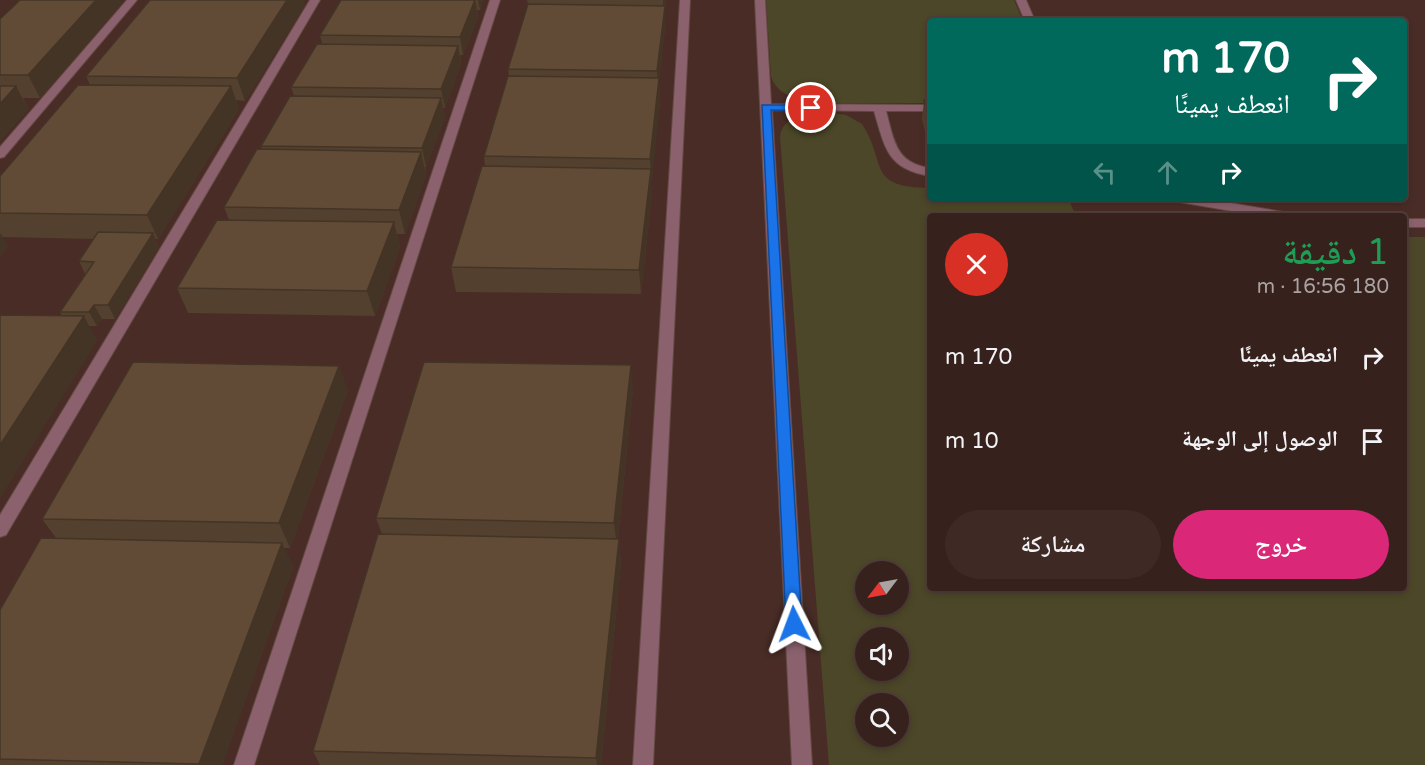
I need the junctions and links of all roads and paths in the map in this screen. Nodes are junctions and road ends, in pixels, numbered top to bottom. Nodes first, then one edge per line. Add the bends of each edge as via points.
1 (132, 0) edge
2 (315, 0) edge
3 (495, 0) edge
4 (685, 0) edge
5 (760, 0) edge
6 (1021, 0) edge
7 (1029, 18) edge
8 (765, 107) junction
9 (879, 108) junction
10 (927, 108) edge
11 (0, 154) edge
12 (927, 171) edge
13 (1196, 201) edge
14 (1266, 213) edge
15 (1407, 223) edge
16 (1425, 223) edge
17 (0, 530) edge
18 (244, 765) edge
19 (643, 765) edge
20 (802, 765) edge

1 - 11 street
2 - 17 street
3 - 18 street
4 - 19 street
5 - 8 street
6 - 7 street
8 - 9 street
8 - 20 street
9 - 10 street
9 - 12 street via 896,160 907,168
13 - 14 street
15 - 16 street

